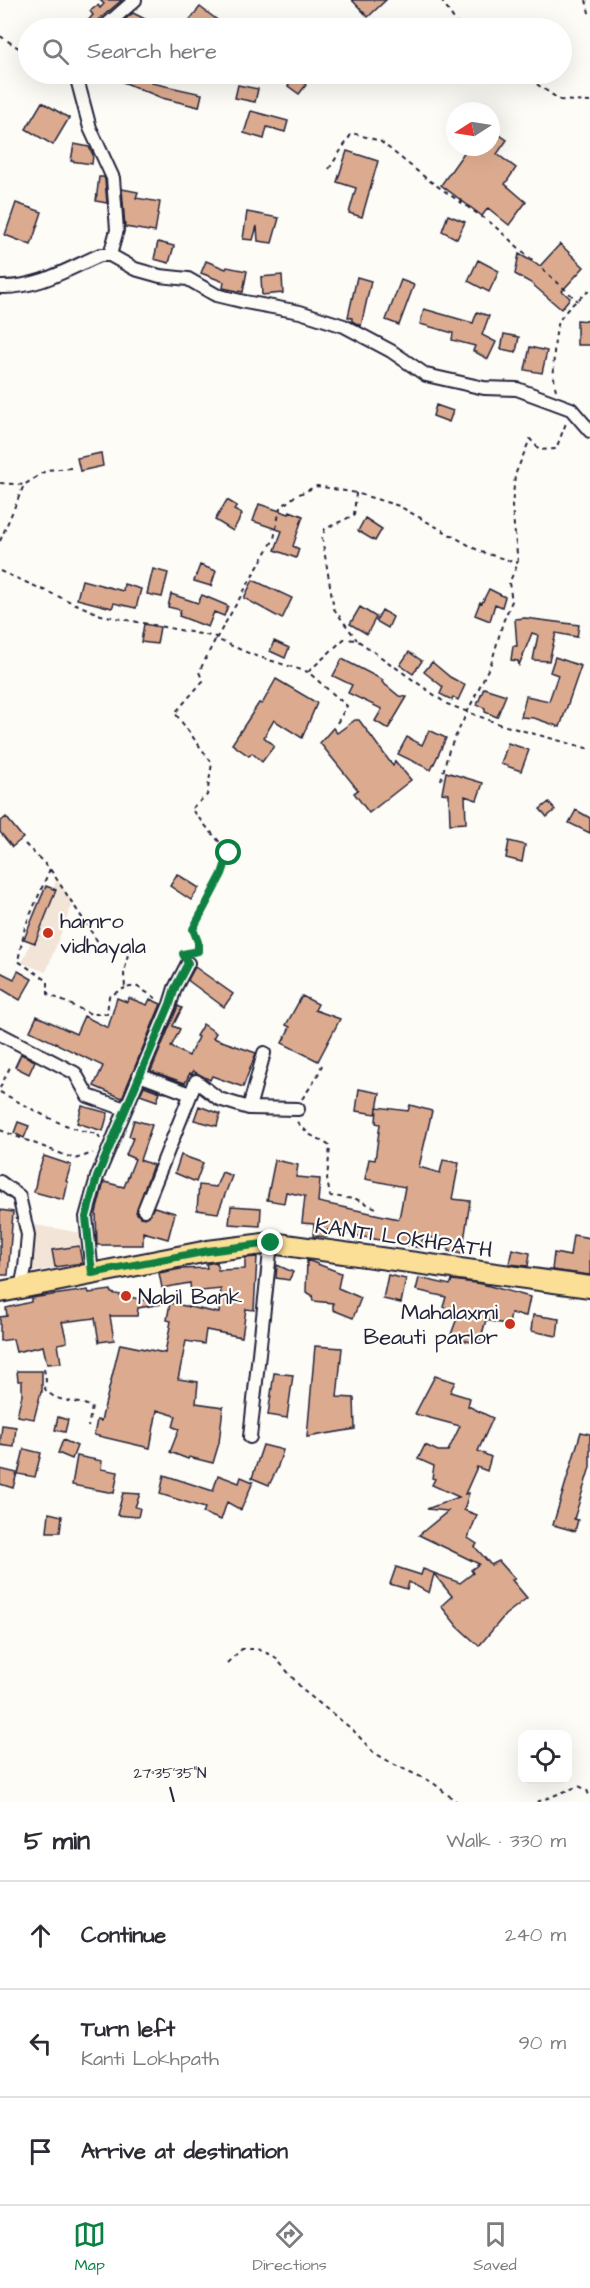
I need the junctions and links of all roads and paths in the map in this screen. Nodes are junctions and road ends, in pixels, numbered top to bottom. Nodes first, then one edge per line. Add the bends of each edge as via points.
1 (135, 0) edge
2 (441, 0) edge
3 (586, 0) edge
4 (590, 16) edge
5 (114, 18) edge
6 (453, 18) edge
7 (0, 36) edge
8 (18, 48) edge
9 (80, 84) edge
10 (537, 84) edge
11 (590, 102) edge
12 (329, 169) dead end
13 (110, 255) junction
14 (0, 287) edge
15 (590, 290) edge
16 (578, 301) junction
17 (571, 410) junction
18 (590, 431) edge
19 (72, 468) dead end
20 (0, 483) edge
21 (24, 485) junction
22 (356, 493) junction
23 (0, 541) edge
24 (518, 563) junction
25 (0, 571) edge
26 (216, 638) junction
27 (357, 639) junction
28 (309, 672) junction
29 (468, 713) junction
30 (336, 723) dead end
31 (590, 748) edge
32 (441, 780) dead end
33 (25, 844) dead end
34 (50, 869) junction
35 (188, 963) joint
36 (125, 988) junction
37 (170, 1004) junction
38 (0, 1034) edge
39 (264, 1053) dead end
40 (11, 1065) dead end
41 (322, 1065) dead end
42 (139, 1075) junction
43 (0, 1090) edge
44 (189, 1094) junction
45 (249, 1108) junction
46 (125, 1109) junction
47 (298, 1109) junction
48 (0, 1130) edge
49 (105, 1144) junction
50 (0, 1182) edge
51 (376, 1208) dead end
52 (144, 1210) dead end
53 (271, 1243) junction
54 (92, 1273) junction
55 (590, 1287) edge
56 (21, 1288) junction
57 (0, 1292) edge
58 (44, 1369) dead end
59 (88, 1427) dead end
60 (250, 1437) dead end
61 (227, 1663) dead end
62 (590, 1798) edge
63 (457, 1802) edge
64 (537, 1802) edge

1 - 5 street
2 - 6 path
3 - 4 path
7 - 8 path
9 - 13 street via 90,128 113,178 117,230
10 - 11 path via 560,100
12 - 16 path via 352,133 380,141 491,224
13 - 14 street via 99,255 40,283
13 - 17 street via 135,269 188,279 216,295 300,312 344,326 426,375 484,388 517,389
15 - 16 path
16 - 17 path via 559,321 554,354 555,389
17 - 18 street
17 - 24 path via 556,449 540,450 530,439 515,475 512,507
19 - 21 path via 47,470
20 - 21 path
21 - 23 path
22 - 24 path via 399,506 481,552
22 - 26 path via 316,486 280,508 274,539
22 - 27 path via 354,515 325,529 322,538 334,609
24 - 29 path via 509,583 512,601 492,661
25 - 26 path via 101,615
26 - 28 path via 253,655
26 - 35 path via 199,672 203,681 175,713 212,763 207,795 191,809 229,853 193,929 198,951 183,954
27 - 28 path via 344,639
27 - 29 path via 447,704
28 - 30 path via 347,706
29 - 31 path
29 - 32 path via 449,750
33 - 34 path
34 - 36 path via 100,945 129,949
34 - 36 path via 25,927 18,961 48,981 48,994 92,1014 107,1014 109,996
35 - 37 street
36 - 37 path via 136,986
37 - 42 street
38 - 46 street via 75,1073 88,1096
39 - 45 street
40 - 43 path
41 - 47 path
42 - 44 street
42 - 46 street
43 - 49 path via 50,1118 98,1134
44 - 45 street via 196,1080 219,1099
44 - 52 street
45 - 47 street
46 - 49 street
47 - 51 path via 294,1119 330,1146 330,1196 356,1199
48 - 49 path via 75,1159 99,1151
49 - 54 street via 86,1217
50 - 56 street via 19,1196 28,1235
53 - 54 main road, KANTI LOKHPATH
53 - 55 main road, KANTI LOKHPATH
53 - 60 street
54 - 56 main road, KANTI LOKHPATH
56 - 57 main road, KANTI LOKHPATH
58 - 59 path via 45,1389 50,1396 92,1407
61 - 63 path via 242,1649 257,1649 274,1656 304,1691 353,1730 373,1752 432,1782
62 - 64 path via 587,1790 579,1786

